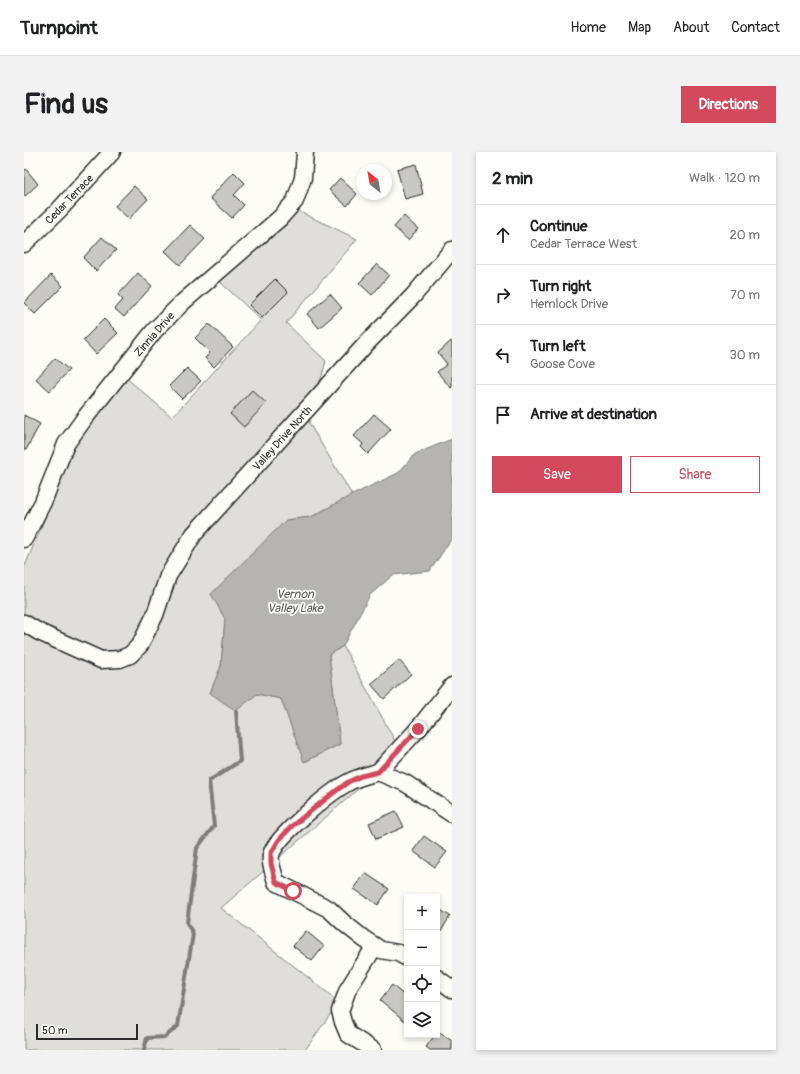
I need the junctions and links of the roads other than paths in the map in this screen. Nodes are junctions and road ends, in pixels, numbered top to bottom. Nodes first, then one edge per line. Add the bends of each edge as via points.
1 (112, 152) edge
2 (305, 152) edge
3 (24, 244) edge
4 (452, 250) edge
5 (24, 539) edge
6 (24, 623) edge
7 (452, 686) edge
8 (378, 772) junction
9 (452, 814) edge
10 (375, 946) junction
11 (404, 956) edge
12 (440, 980) edge
13 (452, 990) edge
14 (373, 1050) edge

1 - 3 street, Cedar Terrace
2 - 5 street, Zinnia Drive via 303,178 295,201 280,218 158,326 84,419 66,444 43,502
4 - 6 street, Valley Drive North via 413,296 366,344 194,534 168,576 155,615 140,645 130,655 120,659 101,660
7 - 8 street via 418,729
8 - 9 street via 405,783
8 - 10 street via 348,782 332,794 292,826 271,853 276,882 329,910
10 - 11 street
10 - 14 street via 348,990 340,1011 348,1034
12 - 13 street

